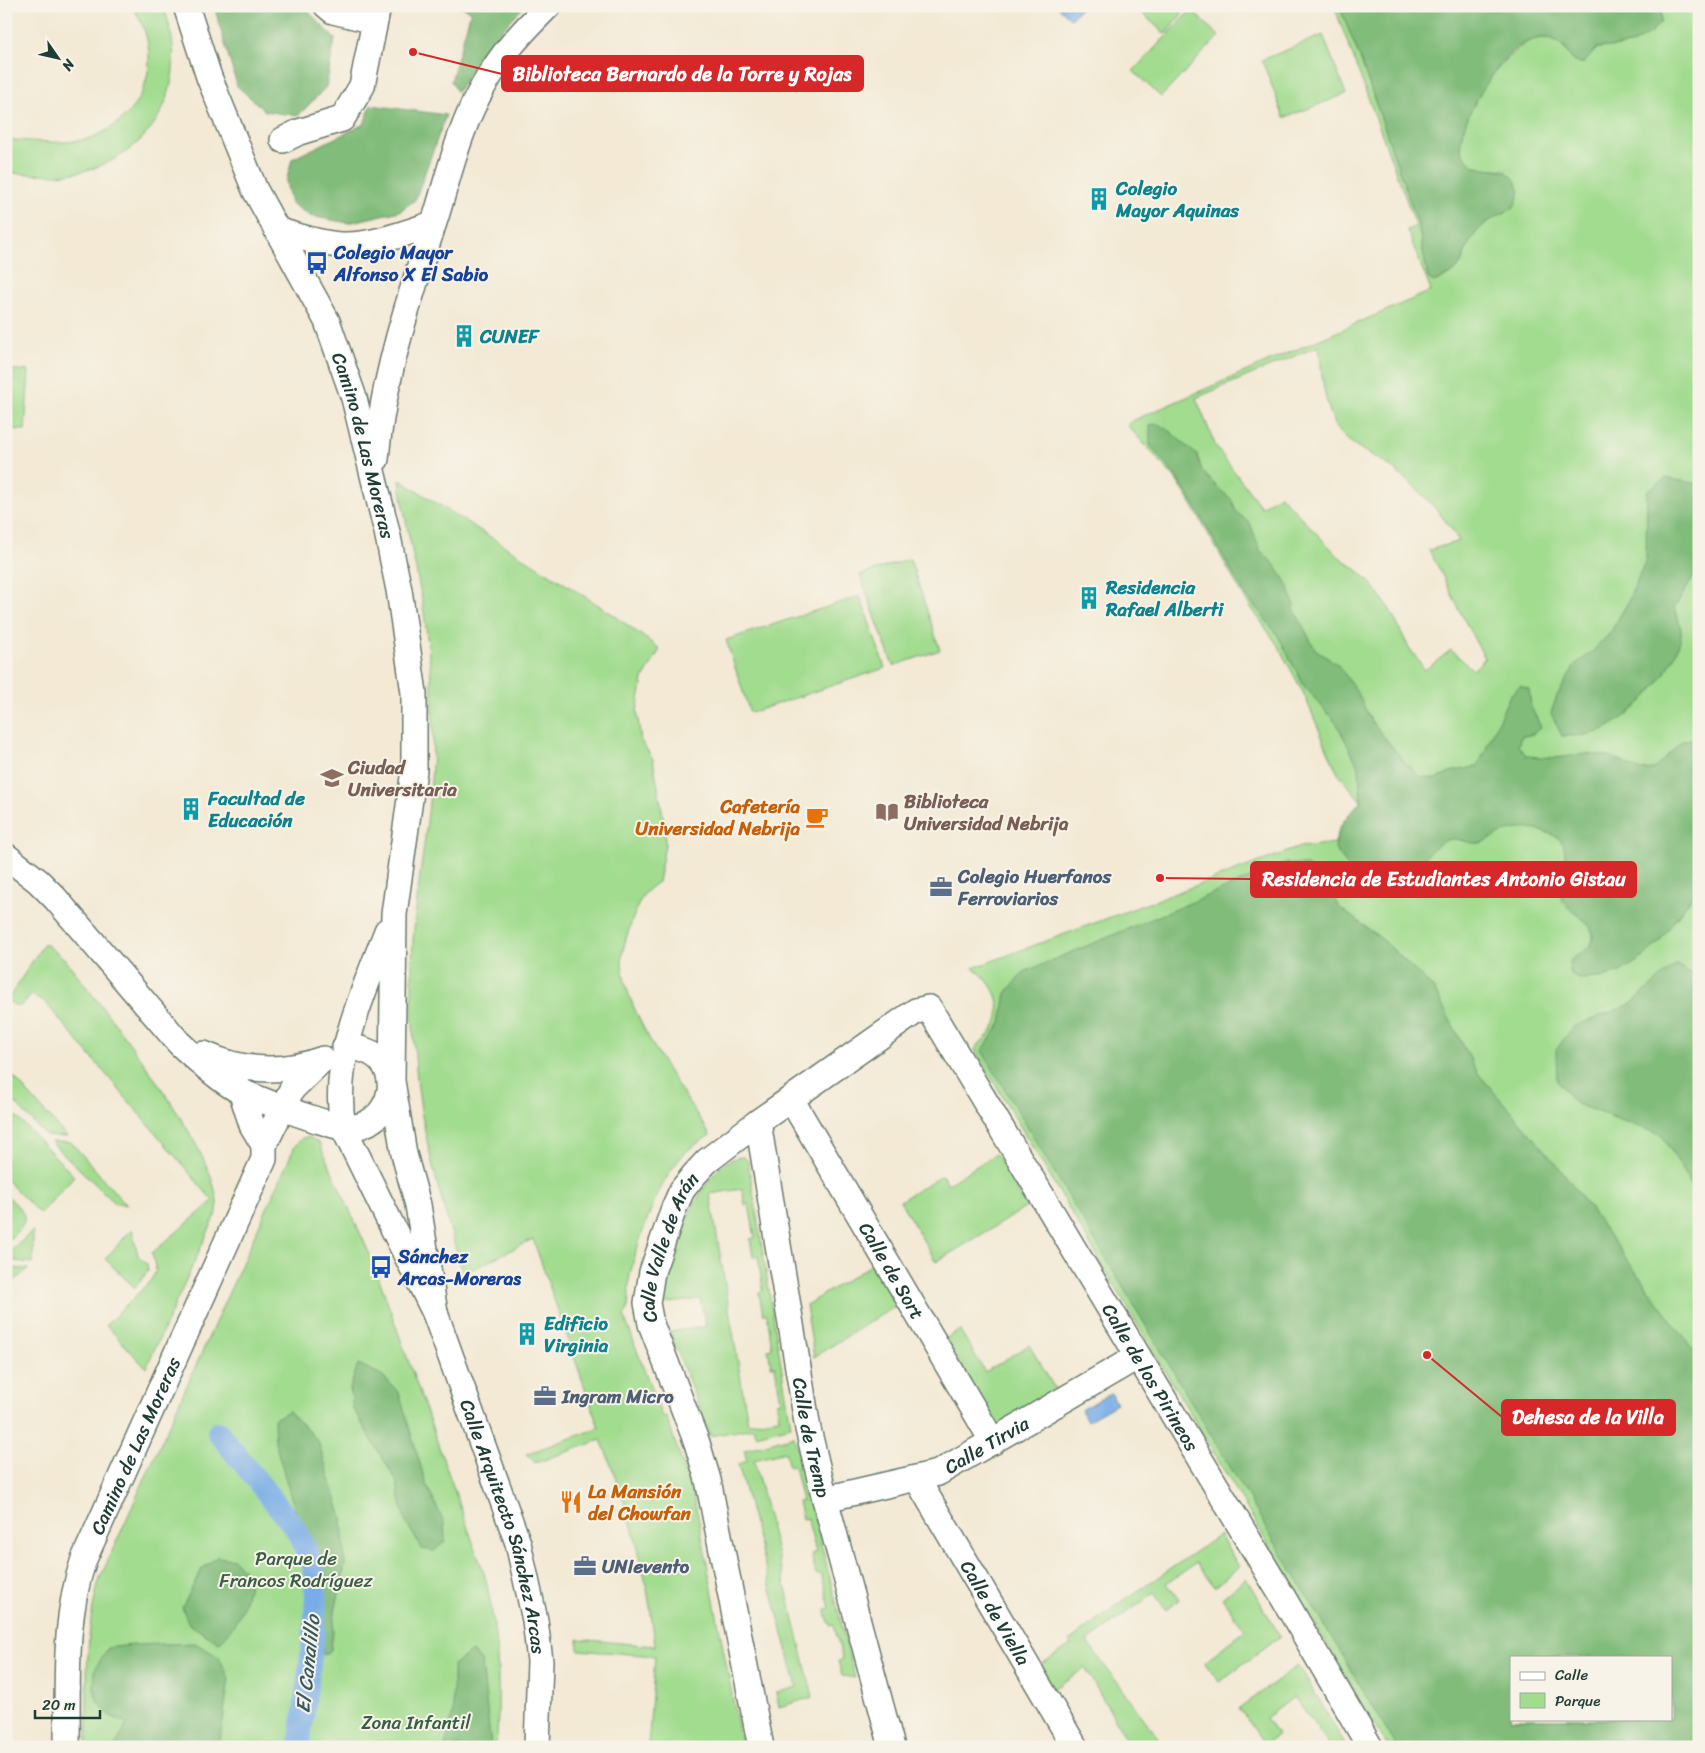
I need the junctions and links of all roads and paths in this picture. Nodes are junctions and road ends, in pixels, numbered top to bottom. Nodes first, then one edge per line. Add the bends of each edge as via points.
1 (186, 6) edge
2 (327, 6) edge
3 (548, 6) edge
4 (377, 14) edge
5 (283, 140) dead end
6 (433, 224) junction
7 (277, 230) junction
8 (374, 484) junction
9 (6, 856) edge
10 (394, 914) junction
11 (929, 1008) joint
12 (179, 1043) junction
13 (345, 1047) junction
14 (324, 1059) junction
15 (392, 1082) junction
16 (241, 1092) junction
17 (791, 1099) junction
18 (282, 1109) junction
19 (315, 1119) junction
20 (758, 1122) junction
21 (343, 1127) junction
22 (264, 1152) junction
23 (435, 1313) junction
24 (1137, 1357) junction
25 (993, 1442) junction
26 (917, 1479) junction
27 (825, 1499) junction
28 (67, 1747) edge
29 (537, 1747) edge
30 (761, 1747) edge
31 (892, 1747) edge
32 (1075, 1747) edge
33 (1370, 1747) edge

1 - 7 street, Camino de Las Moreras via 209,77 255,190
2 - 4 street via 333,11
3 - 6 street via 510,44 483,86 460,138
4 - 5 street via 366,64 347,79 329,108 323,125
6 - 7 street via 383,239 342,245
6 - 8 street via 395,349 378,431
7 - 8 street, Camino de Las Moreras via 327,320 354,398
8 - 10 street, Camino de Las Moreras via 399,590 414,693 414,770
9 - 12 street via 55,898
10 - 13 street, Camino de Las Moreras
10 - 15 street, Camino de Las Moreras
11 - 17 street, Calle Valle de Arán via 916,1011
11 - 24 street, Calle de los Pirineos
12 - 14 street via 220,1062 256,1068 285,1070
12 - 16 street
13 - 14 street
13 - 15 street via 364,1050 375,1056 386,1067
13 - 21 street, Camino de Las Moreras via 339,1104
14 - 18 street, Camino de Las Moreras via 292,1089
15 - 21 street via 386,1106 378,1115 356,1126
15 - 23 street, Calle Arquitecto Sánchez Arcas via 404,1154 418,1205
16 - 18 street
16 - 22 street
17 - 20 street, Calle Valle de Arán
17 - 25 street, Calle de Sort
18 - 19 street
18 - 22 street, Camino de Las Moreras
19 - 21 street
19 - 22 street, Camino de Las Moreras via 306,1120 291,1129 273,1152
20 - 27 street, Calle de Tremp via 808,1429
20 - 30 street, Calle Valle de Arán via 707,1161 682,1190 652,1272 647,1303 650,1324 698,1443 708,1480
21 - 23 street, Calle Arquitecto Sánchez Arcas
22 - 28 street, Camino de Las Moreras via 76,1581 69,1628
23 - 29 street, Calle Arquitecto Sánchez Arcas via 520,1553 535,1620 540,1661
24 - 25 street, Calle Tirvia
24 - 33 street, Calle de los Pirineos
25 - 26 street, Calle Tirvia via 938,1473
26 - 27 street, Calle Tirvia
26 - 32 street, Calle de Viella
27 - 31 street, Calle de Tremp

